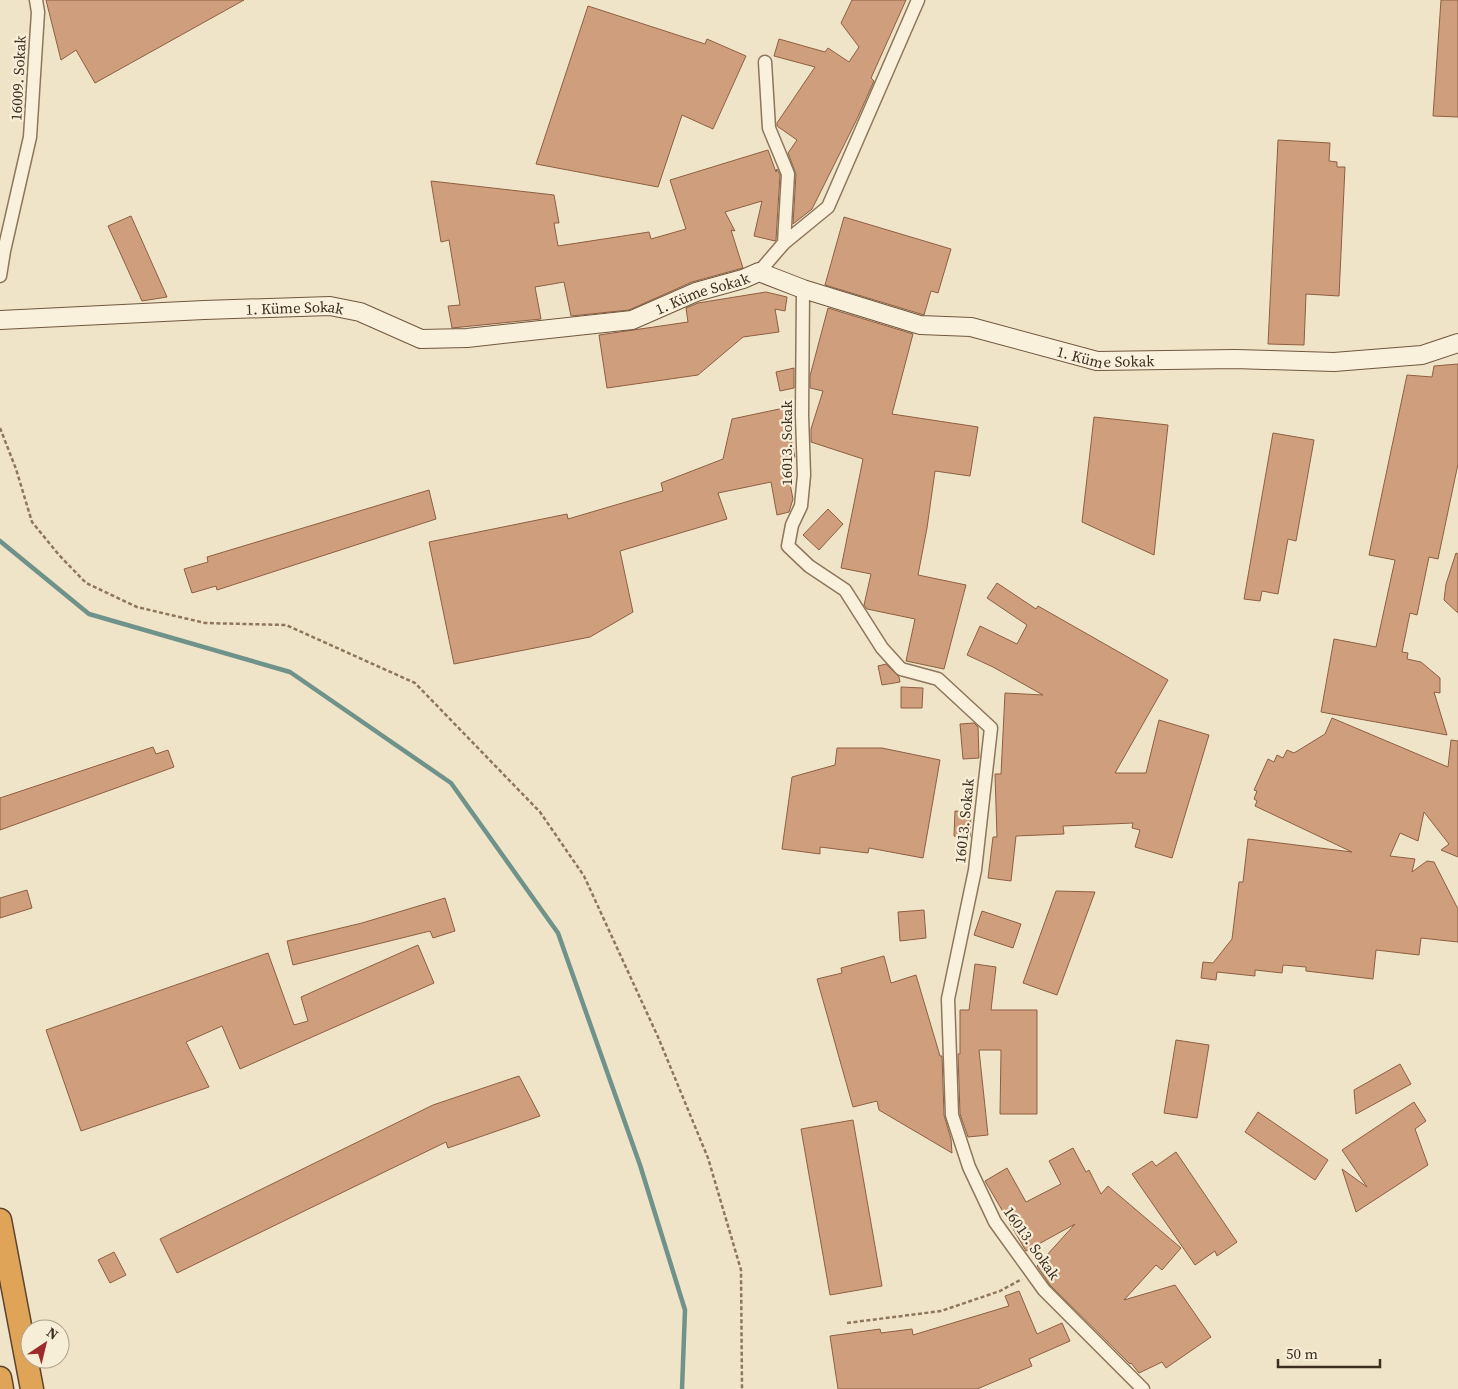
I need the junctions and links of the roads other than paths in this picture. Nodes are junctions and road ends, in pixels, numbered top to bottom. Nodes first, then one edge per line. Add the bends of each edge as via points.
1 (36, 0) edge
2 (918, 0) edge
3 (764, 62) dead end
4 (784, 243) junction
5 (759, 272) junction
6 (0, 276) edge
7 (803, 289) junction
8 (0, 320) edge
9 (1458, 343) edge
10 (0, 1220) edge
11 (0, 1378) edge
12 (2, 1389) edge
13 (32, 1389) edge
14 (1143, 1389) edge

1 - 6 street, 16009. Sokak via 38,12 30,137
2 - 4 street via 828,208
3 - 4 street via 769,128 788,174
4 - 5 street
5 - 7 street, 1. Küme Sokak
5 - 8 street, 1. Küme Sokak via 696,292 632,320 467,338 420,339 360,312 330,306
7 - 9 street, 1. Küme Sokak via 920,325 971,328 1097,361 1235,359 1334,362 1422,355
7 - 14 street, 16013. Sokak via 804,475 801,506 792,525 788,546 809,566 845,590 882,648 901,669 938,679 991,728 975,870 948,999 952,1115 968,1167 995,1222 1044,1290
10 - 13 highway
11 - 12 highway

